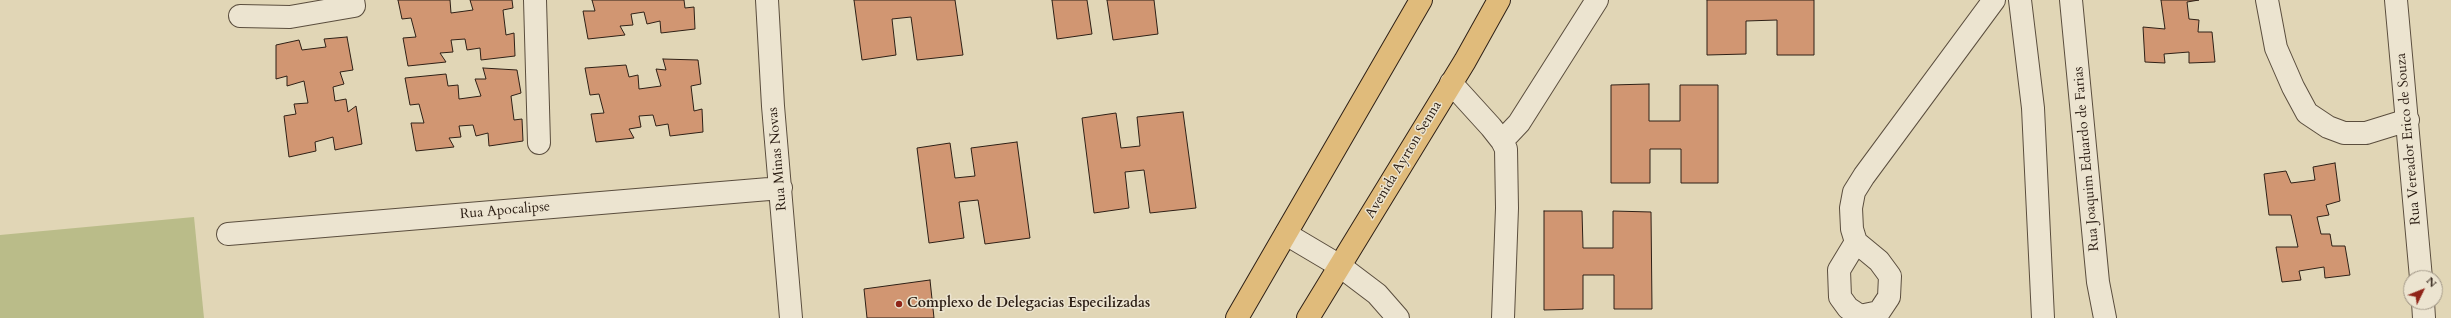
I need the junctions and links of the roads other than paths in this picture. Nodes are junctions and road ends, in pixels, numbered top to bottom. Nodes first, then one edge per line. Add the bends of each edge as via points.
1 (535, 0) edge
2 (767, 0) edge
3 (1421, 0) edge
4 (1499, 0) edge
5 (1597, 0) edge
6 (1994, 0) edge
7 (2020, 0) edge
8 (2071, 0) edge
9 (2267, 0) edge
10 (2396, 0) edge
11 (357, 2) edge
12 (240, 16) dead end
13 (1451, 83) junction
14 (2408, 120) junction
15 (1502, 141) junction
16 (539, 144) dead end
17 (781, 188) junction
18 (228, 234) dead end
19 (1286, 234) junction
20 (1856, 242) dead end
21 (1340, 266) junction
22 (2419, 270) edge
23 (1395, 317) edge
24 (792, 318) edge
25 (1237, 318) edge
26 (1308, 318) edge
27 (1503, 318) edge
28 (2043, 318) edge
29 (2105, 318) edge

1 - 16 street
2 - 17 street, Rua Minas Novas
3 - 19 main road
4 - 13 main road, Avenida Ayrton Senna
5 - 15 street via 1519,122
6 - 20 street via 1854,192 1851,208 1852,229
7 - 28 street via 2033,108
8 - 29 street, Rua Joaquim Eduardo de Farias via 2098,282
9 - 14 street via 2276,48 2292,87 2307,113 2328,127 2344,133 2366,133
10 - 14 street, Rua Vereador Erico de Souza
11 - 12 street via 290,17
13 - 15 street
13 - 21 main road, Avenida Ayrton Senna
14 - 22 street, Rua Vereador Erico de Souza
15 - 27 street via 1507,164
17 - 18 street, Rua Apocalipse
17 - 24 street, Rua Minas Novas
19 - 21 street
19 - 25 main road
21 - 23 street via 1377,294
21 - 26 main road, Avenida Ayrton Senna

